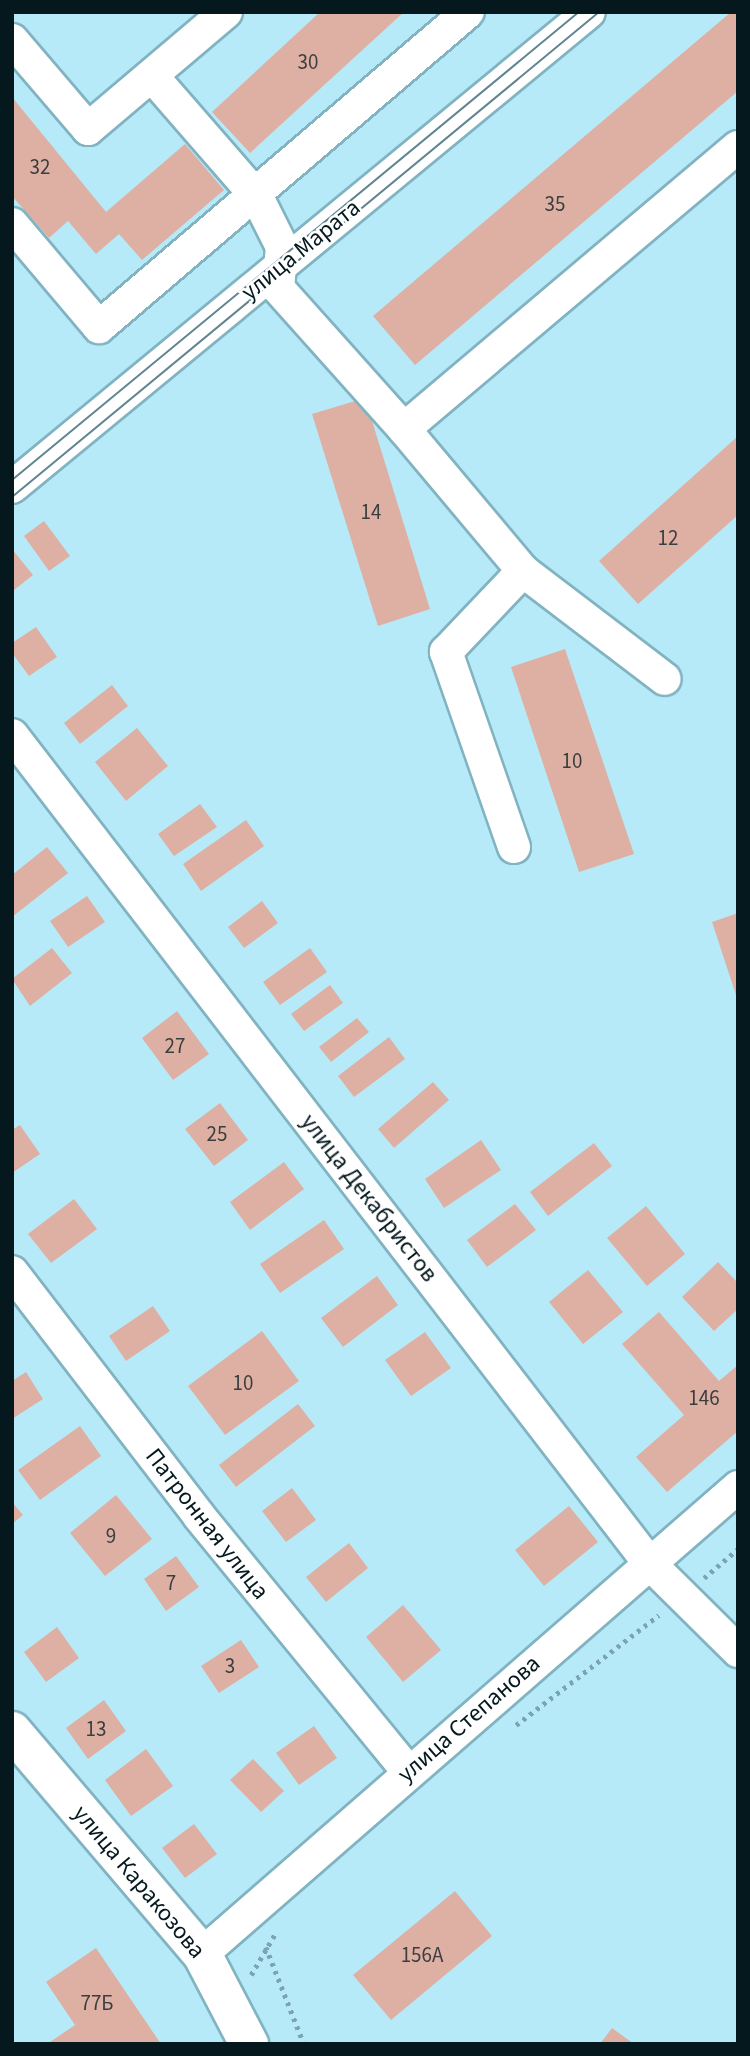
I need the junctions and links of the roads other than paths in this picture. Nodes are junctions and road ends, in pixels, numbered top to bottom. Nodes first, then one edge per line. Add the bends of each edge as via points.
1 (226, 12) edge
2 (468, 12) edge
3 (589, 12) edge
4 (12, 40) edge
5 (152, 76) junction
6 (738, 147) edge
7 (257, 197) junction
8 (12, 223) edge
9 (280, 267) junction
10 (404, 429) junction
11 (12, 487) edge
12 (523, 572) junction
13 (665, 679) dead end
14 (12, 735) edge
15 (514, 847) dead end
16 (12, 1272) edge
17 (738, 1487) edge
18 (650, 1564) junction
19 (738, 1651) edge
20 (12, 1731) edge
21 (408, 1771) junction
22 (202, 1954) junction
23 (249, 2044) edge

1 - 5 street
2 - 7 street
3 - 9 street, улица Марата
4 - 5 street via 88,129
5 - 7 street
6 - 10 street
7 - 8 street via 99,327
7 - 9 street via 282,247
9 - 10 street via 278,288
9 - 11 street, улица Марата
10 - 12 street
12 - 13 street
12 - 15 street via 446,652
14 - 18 street, улица Декабристов
16 - 21 street, Патронная улица via 207,1526
17 - 18 street, улица Степанова
18 - 19 street, улица Декабристов
18 - 21 street, улица Степанова
20 - 22 main road, улица Каракозова
21 - 22 street, улица Степанова
22 - 23 main road, улица Каракозова

